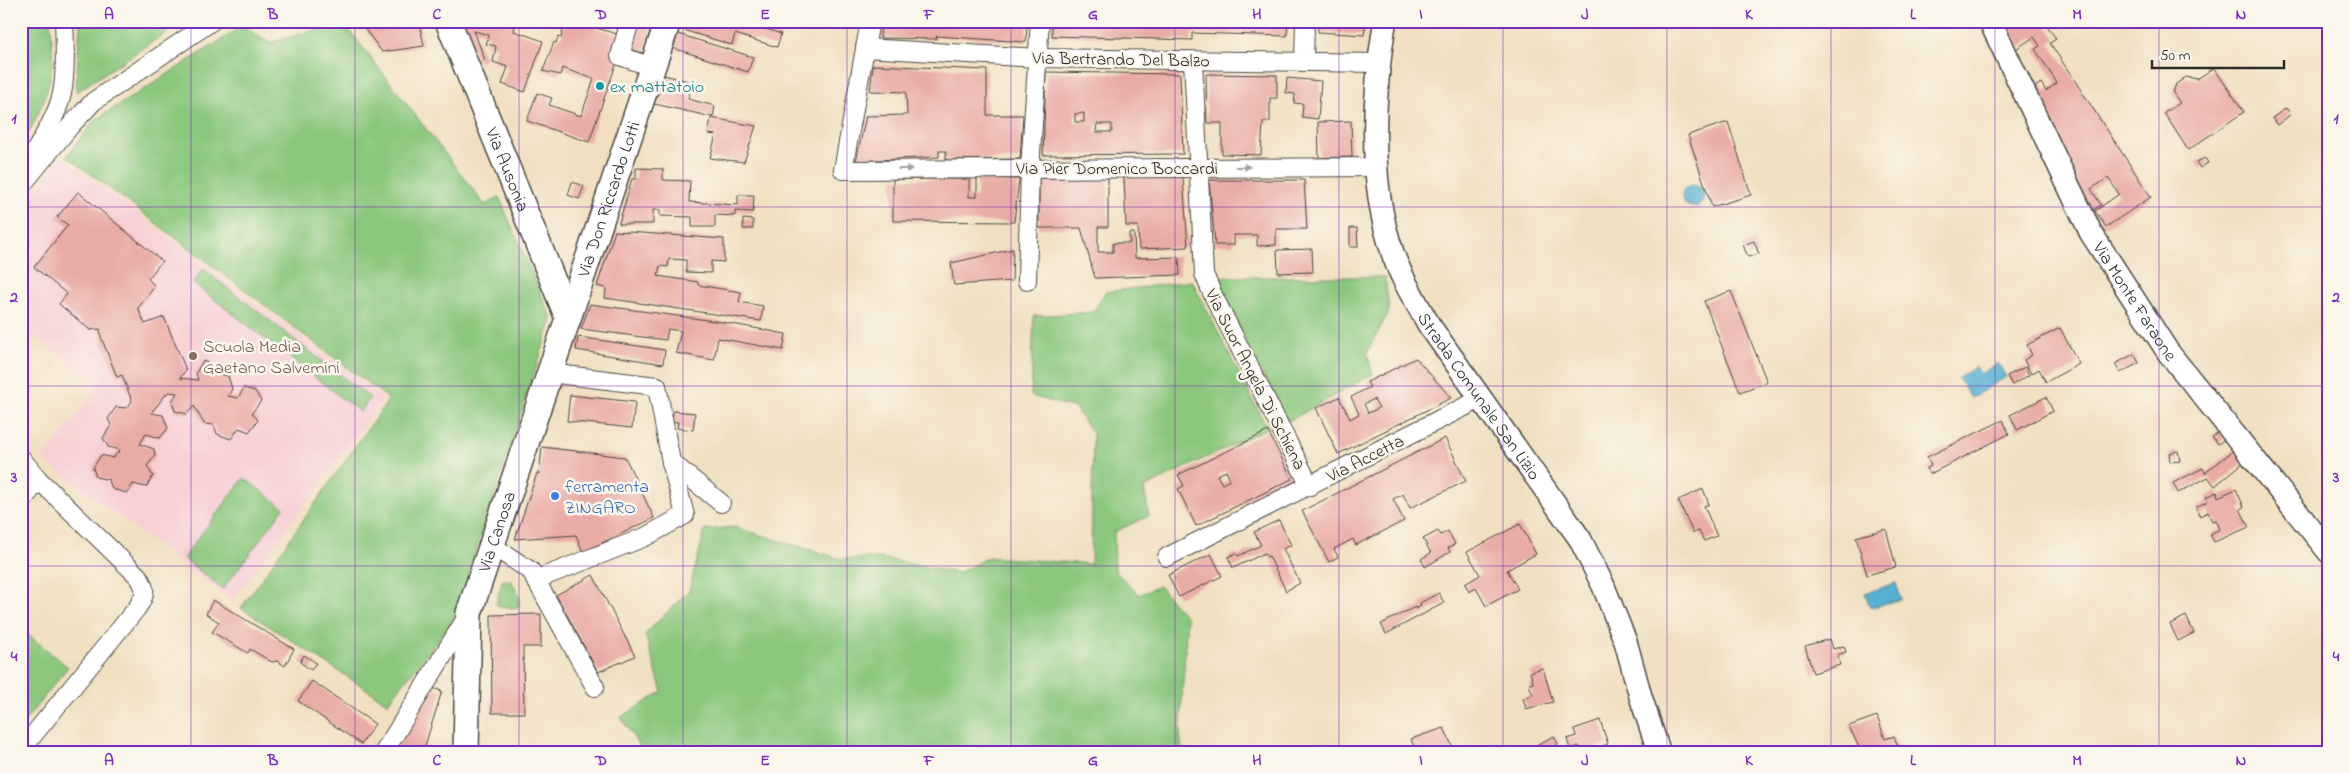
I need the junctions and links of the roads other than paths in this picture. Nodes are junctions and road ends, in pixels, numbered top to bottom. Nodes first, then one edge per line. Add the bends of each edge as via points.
1 (64, 21) edge
2 (212, 21) edge
3 (448, 21) edge
4 (630, 21) edge
5 (668, 21) edge
6 (870, 21) edge
7 (1040, 21) edge
8 (1305, 21) edge
9 (1385, 21) edge
10 (1990, 21) edge
11 (865, 48) junction
12 (1038, 58) junction
13 (1193, 61) junction
14 (1304, 62) junction
15 (1378, 63) junction
16 (652, 67) junction
17 (1198, 167) junction
18 (1378, 167) junction
19 (1030, 168) junction
20 (21, 177) edge
21 (21, 186) edge
22 (1027, 281) dead end
23 (568, 318) junction
24 (549, 373) junction
25 (1482, 398) junction
26 (21, 458) edge
27 (671, 462) junction
28 (39, 480) junction
29 (1310, 486) junction
30 (21, 502) edge
31 (721, 504) dead end
32 (492, 544) junction
33 (2329, 552) edge
34 (1167, 557) dead end
35 (536, 580) junction
36 (469, 613) junction
37 (595, 687) dead end
38 (21, 750) edge
39 (384, 752) edge
40 (466, 752) edge
41 (1659, 752) edge

1 - 20 street via 63,89
2 - 21 street via 94,101
3 - 23 main road, Via Ausonia
4 - 16 street via 620,56
5 - 16 main road, Via Don Riccardo Lotti
6 - 11 street
7 - 12 street
8 - 14 street
9 - 15 street, Strada Comunale San Lizio
10 - 33 street, Via Monte Faraone via 2091,234 2168,352
11 - 12 street, Via Bertrando Del Balzo
11 -> 19 street, Via Pier Domenico Boccardi via 843,170
12 - 13 street, Via Bertrando Del Balzo
12 - 19 street
13 - 14 street, Via Bertrando Del Balzo
13 - 17 street, Via Suor Angela Di Schiena
14 - 15 street, Via Bertrando Del Balzo
15 - 18 street, Strada Comunale San Lizio via 1375,109
16 - 23 main road, Via Don Riccardo Lotti
17 -> 18 street, Via Pier Domenico Boccardi
17 - 19 street, Via Pier Domenico Boccardi
17 - 29 street, Via Suor Angela Di Schiena via 1204,274
18 - 25 street, Strada Comunale San Lizio via 1381,209 1393,254 1408,290 1429,326
19 - 22 street
23 - 24 main road, Via Canosa
24 - 27 street via 657,386
24 - 32 main road, Via Canosa
25 - 29 street, Via Accetta
25 - 41 street, Strada Comunale San Lizio via 1580,539 1626,643
26 - 28 street
27 - 31 street
27 - 35 street via 686,515 645,536
28 - 30 street
28 - 38 street via 145,586 144,597 136,608
29 - 34 street, Via Accetta
32 - 35 street via 531,571
32 - 36 main road, Via Canosa
35 - 37 street
36 - 39 street
36 - 40 main road, Via Canosa

